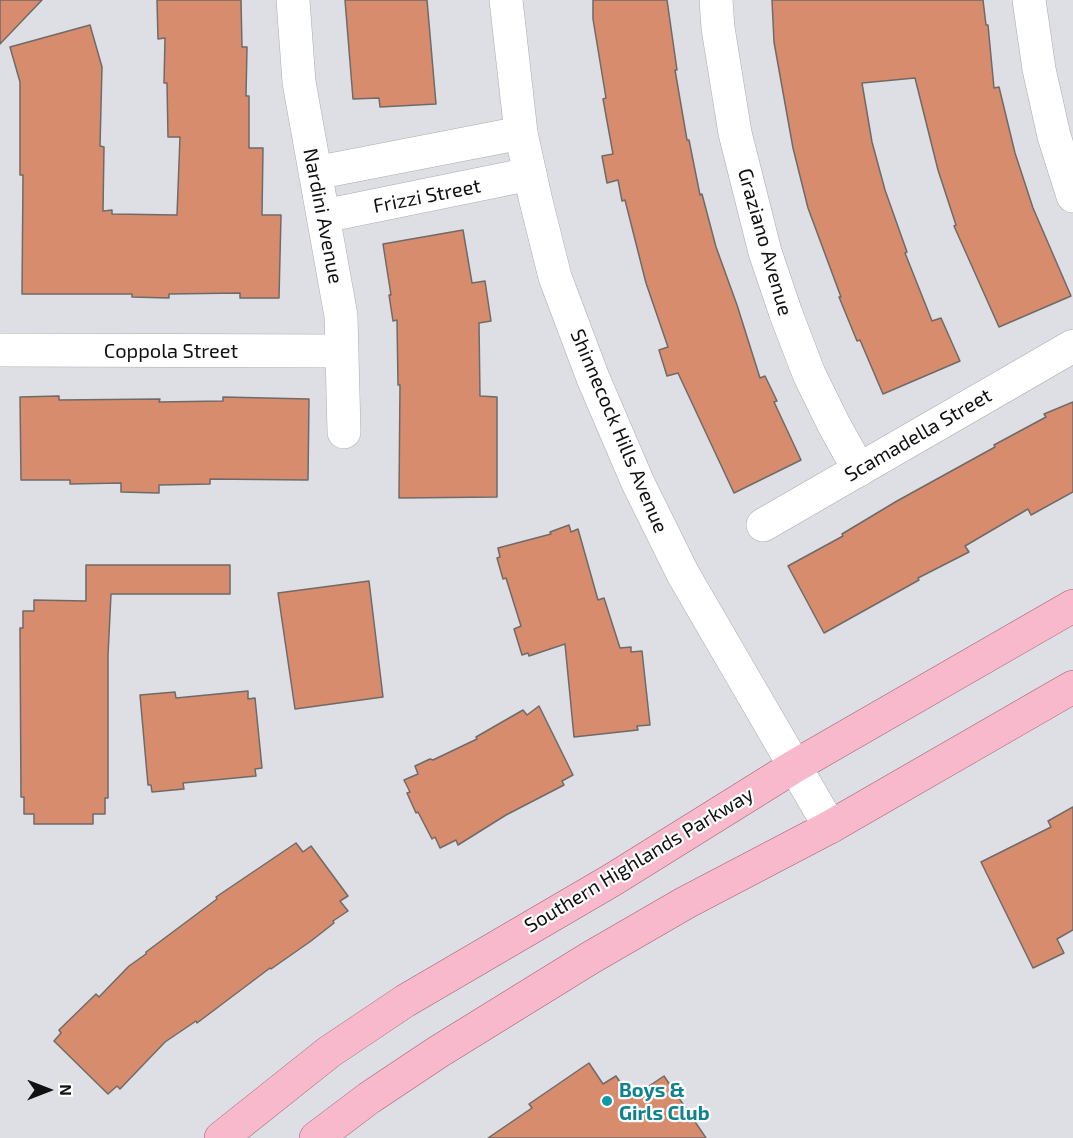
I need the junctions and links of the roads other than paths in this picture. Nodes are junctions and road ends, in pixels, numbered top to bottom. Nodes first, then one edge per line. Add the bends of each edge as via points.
1 (293, 0) edge
2 (506, 0) edge
3 (716, 0) edge
4 (1029, 0) edge
5 (521, 133) junction
6 (315, 173) junction
7 (530, 174) junction
8 (1073, 196) edge
9 (324, 216) junction
10 (1073, 345) edge
11 (0, 350) edge
12 (342, 351) junction
13 (344, 432) dead end
14 (859, 470) junction
15 (763, 525) dead end
16 (1073, 606) edge
17 (1073, 687) edge
18 (795, 766) junction
19 (830, 827) junction
20 (221, 1138) edge
21 (316, 1138) edge

1 - 6 street, Nardini Avenue via 299,82
2 - 5 street, Shinnecock Hills Avenue
3 - 14 street, Graziano Avenue via 735,133 765,252 809,374
4 - 8 street via 1054,136
5 - 6 street
5 - 7 street, Shinnecock Hills Avenue
6 - 9 street, Nardini Avenue
7 - 9 street, Frizzi Street
7 - 18 street, Shinnecock Hills Avenue via 555,277 638,483 683,574
9 - 12 street, Nardini Avenue via 341,316
10 - 14 street, Scamadella Street
11 - 12 street, Coppola Street
12 - 13 street, Nardini Avenue
14 - 15 street, Scamadella Street
16 - 18 main road, Southern Highlands Parkway
17 - 19 main road
18 - 19 street, Shinnecock Hills Avenue
18 - 20 main road, Southern Highlands Parkway via 612,880 405,1001 329,1052
19 - 21 main road via 685,903 561,975 438,1052

